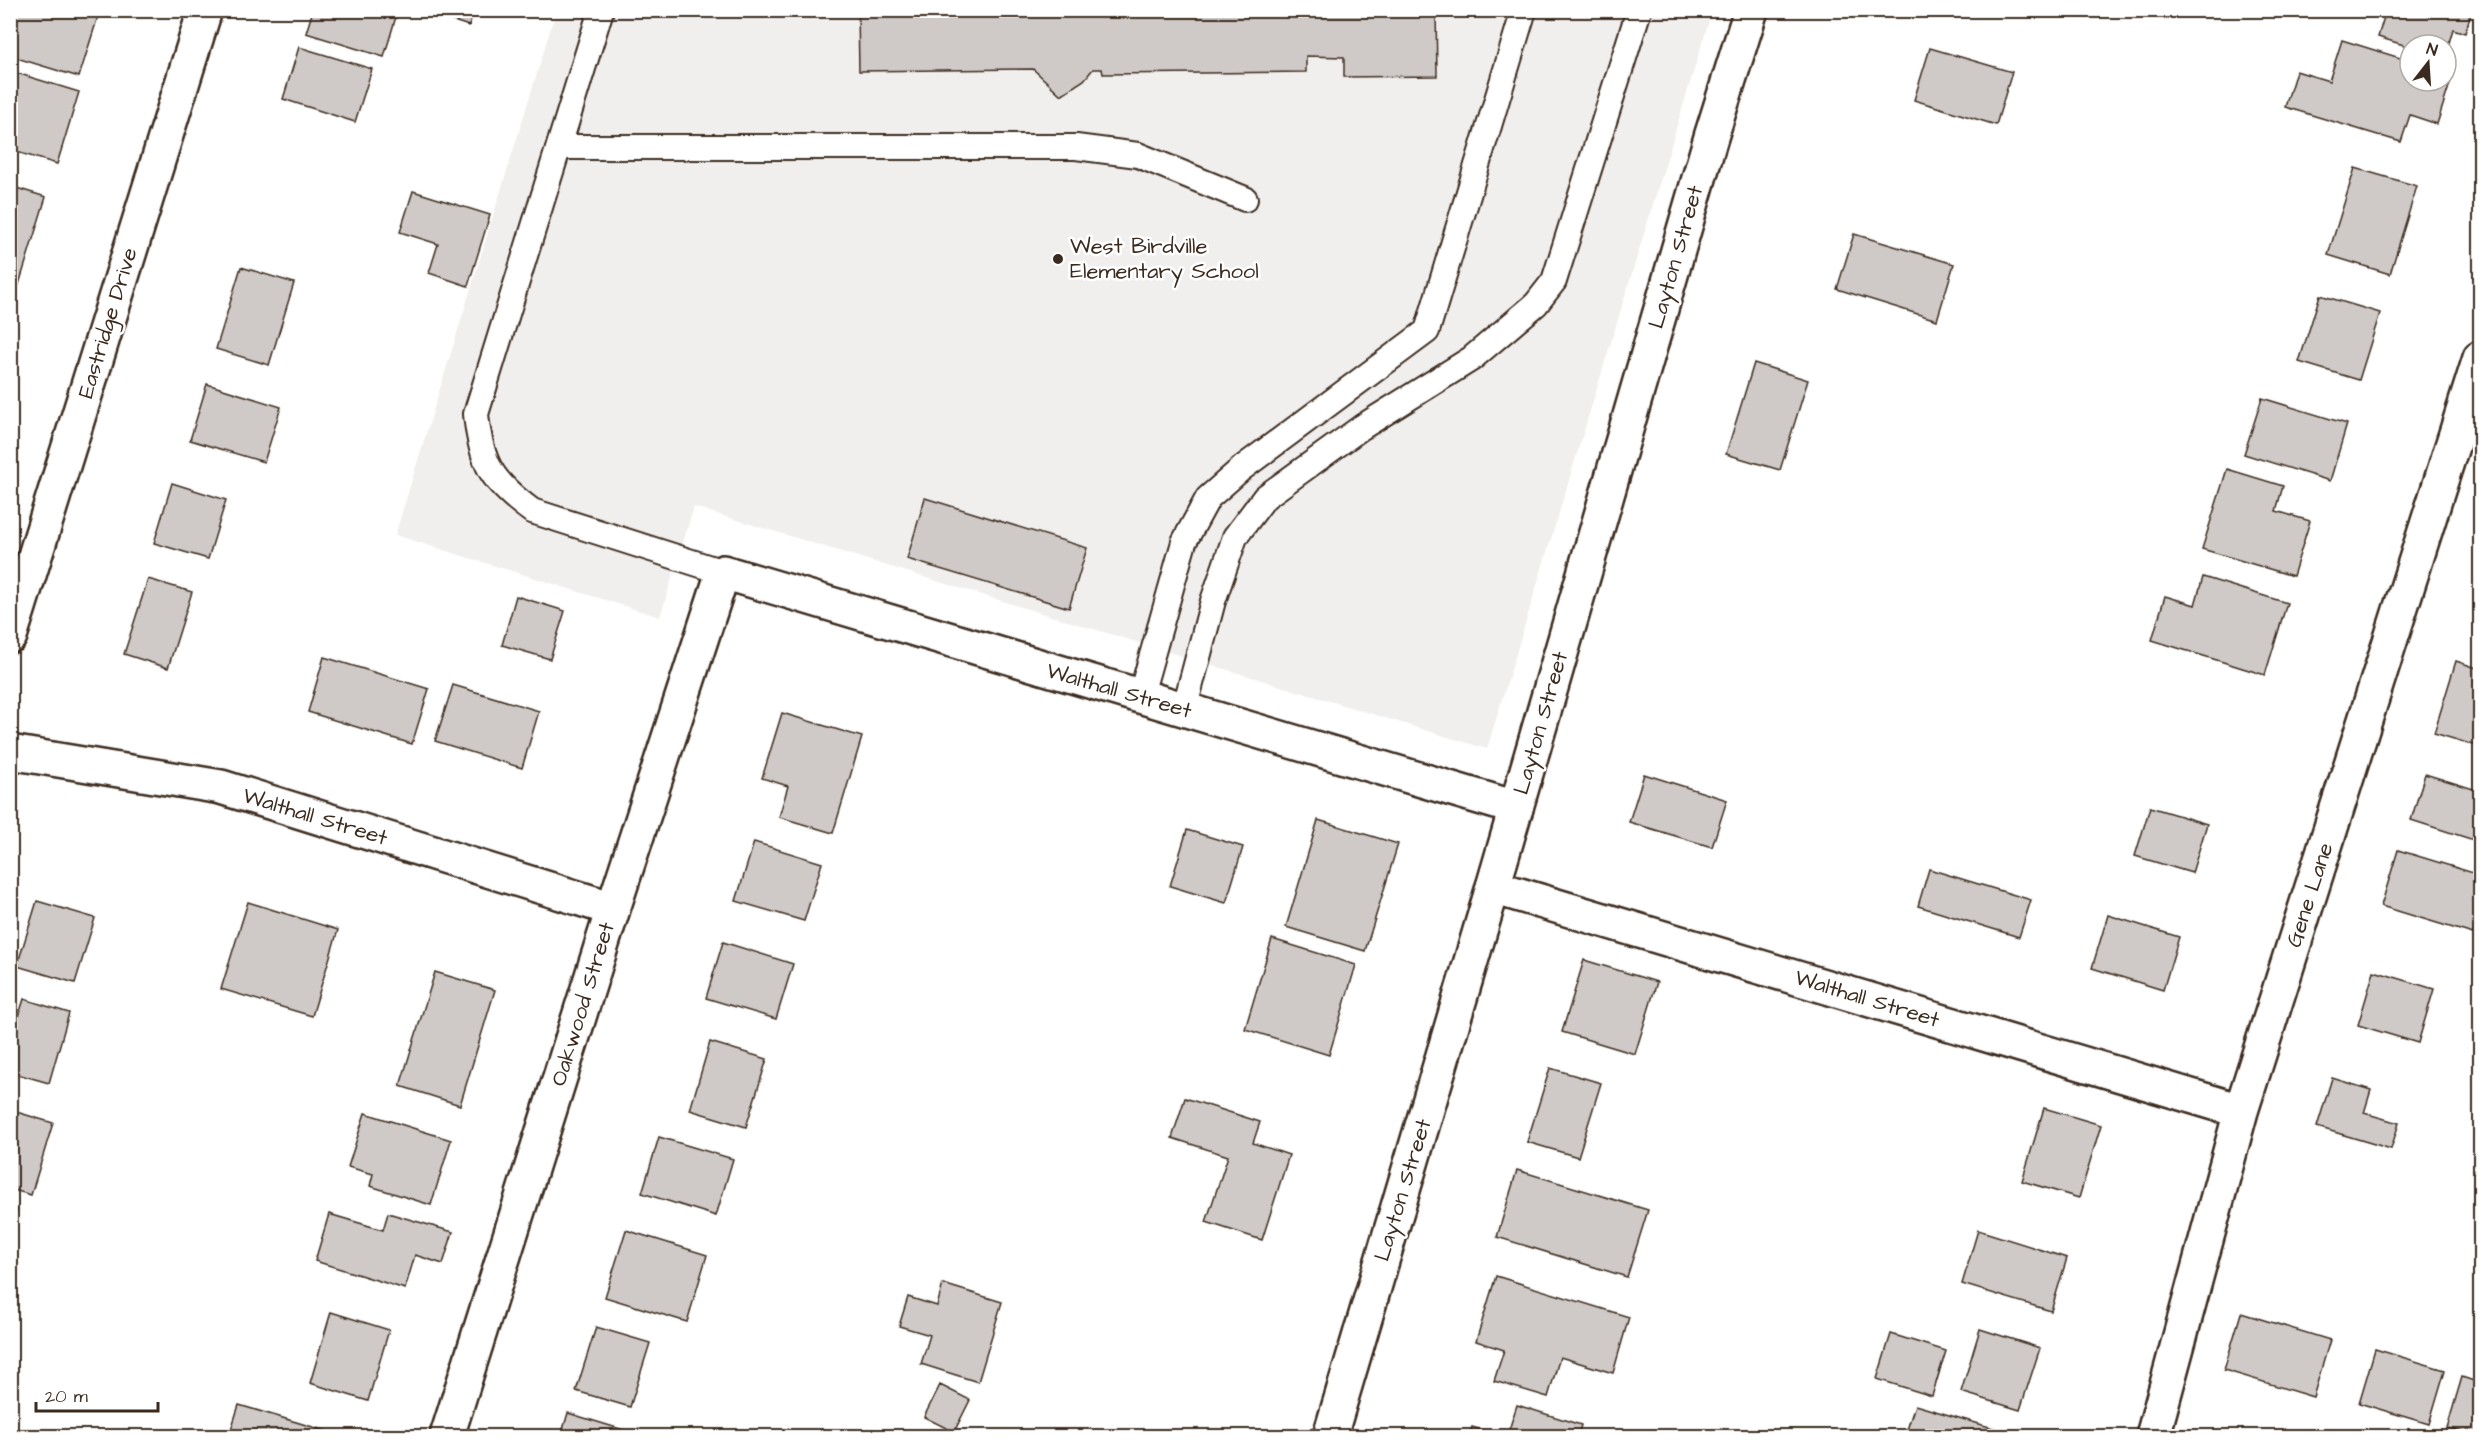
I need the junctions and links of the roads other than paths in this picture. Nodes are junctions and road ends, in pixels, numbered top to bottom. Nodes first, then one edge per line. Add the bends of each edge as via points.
1 (205, 10) edge
2 (601, 10) edge
3 (1524, 10) edge
4 (1639, 10) edge
5 (1751, 10) edge
6 (559, 147) junction
7 (1245, 200) dead end
8 (2481, 358) edge
9 (723, 572) junction
10 (10, 636) edge
11 (1140, 698) junction
12 (1184, 710) junction
13 (10, 752) edge
14 (1516, 808) junction
15 (1493, 887) junction
16 (613, 909) junction
17 (2241, 1111) junction
18 (2156, 1436) edge
19 (447, 1437) edge
20 (1330, 1437) edge

1 - 10 street, Eastridge Drive
2 - 6 lane
3 - 11 lane via 1427,331 1241,469 1208,498 1184,542
4 - 12 lane via 1554,281 1536,304 1470,358 1362,427 1265,497 1235,537 1213,600
5 - 14 street, Layton Street
6 - 7 lane via 1076,147 1138,155
6 - 9 lane via 476,414 479,444 490,471 508,494 532,511
8 - 17 street, Gene Lane
9 - 11 street, Walthall Street
9 - 16 street, Oakwood Street
11 - 12 street, Walthall Street
12 - 14 street, Walthall Street
13 - 16 street, Walthall Street via 221,787
14 - 15 street, Layton Street
15 - 17 street, Walthall Street
15 - 20 street, Layton Street
16 - 19 street, Oakwood Street
17 - 18 street, Gene Lane

